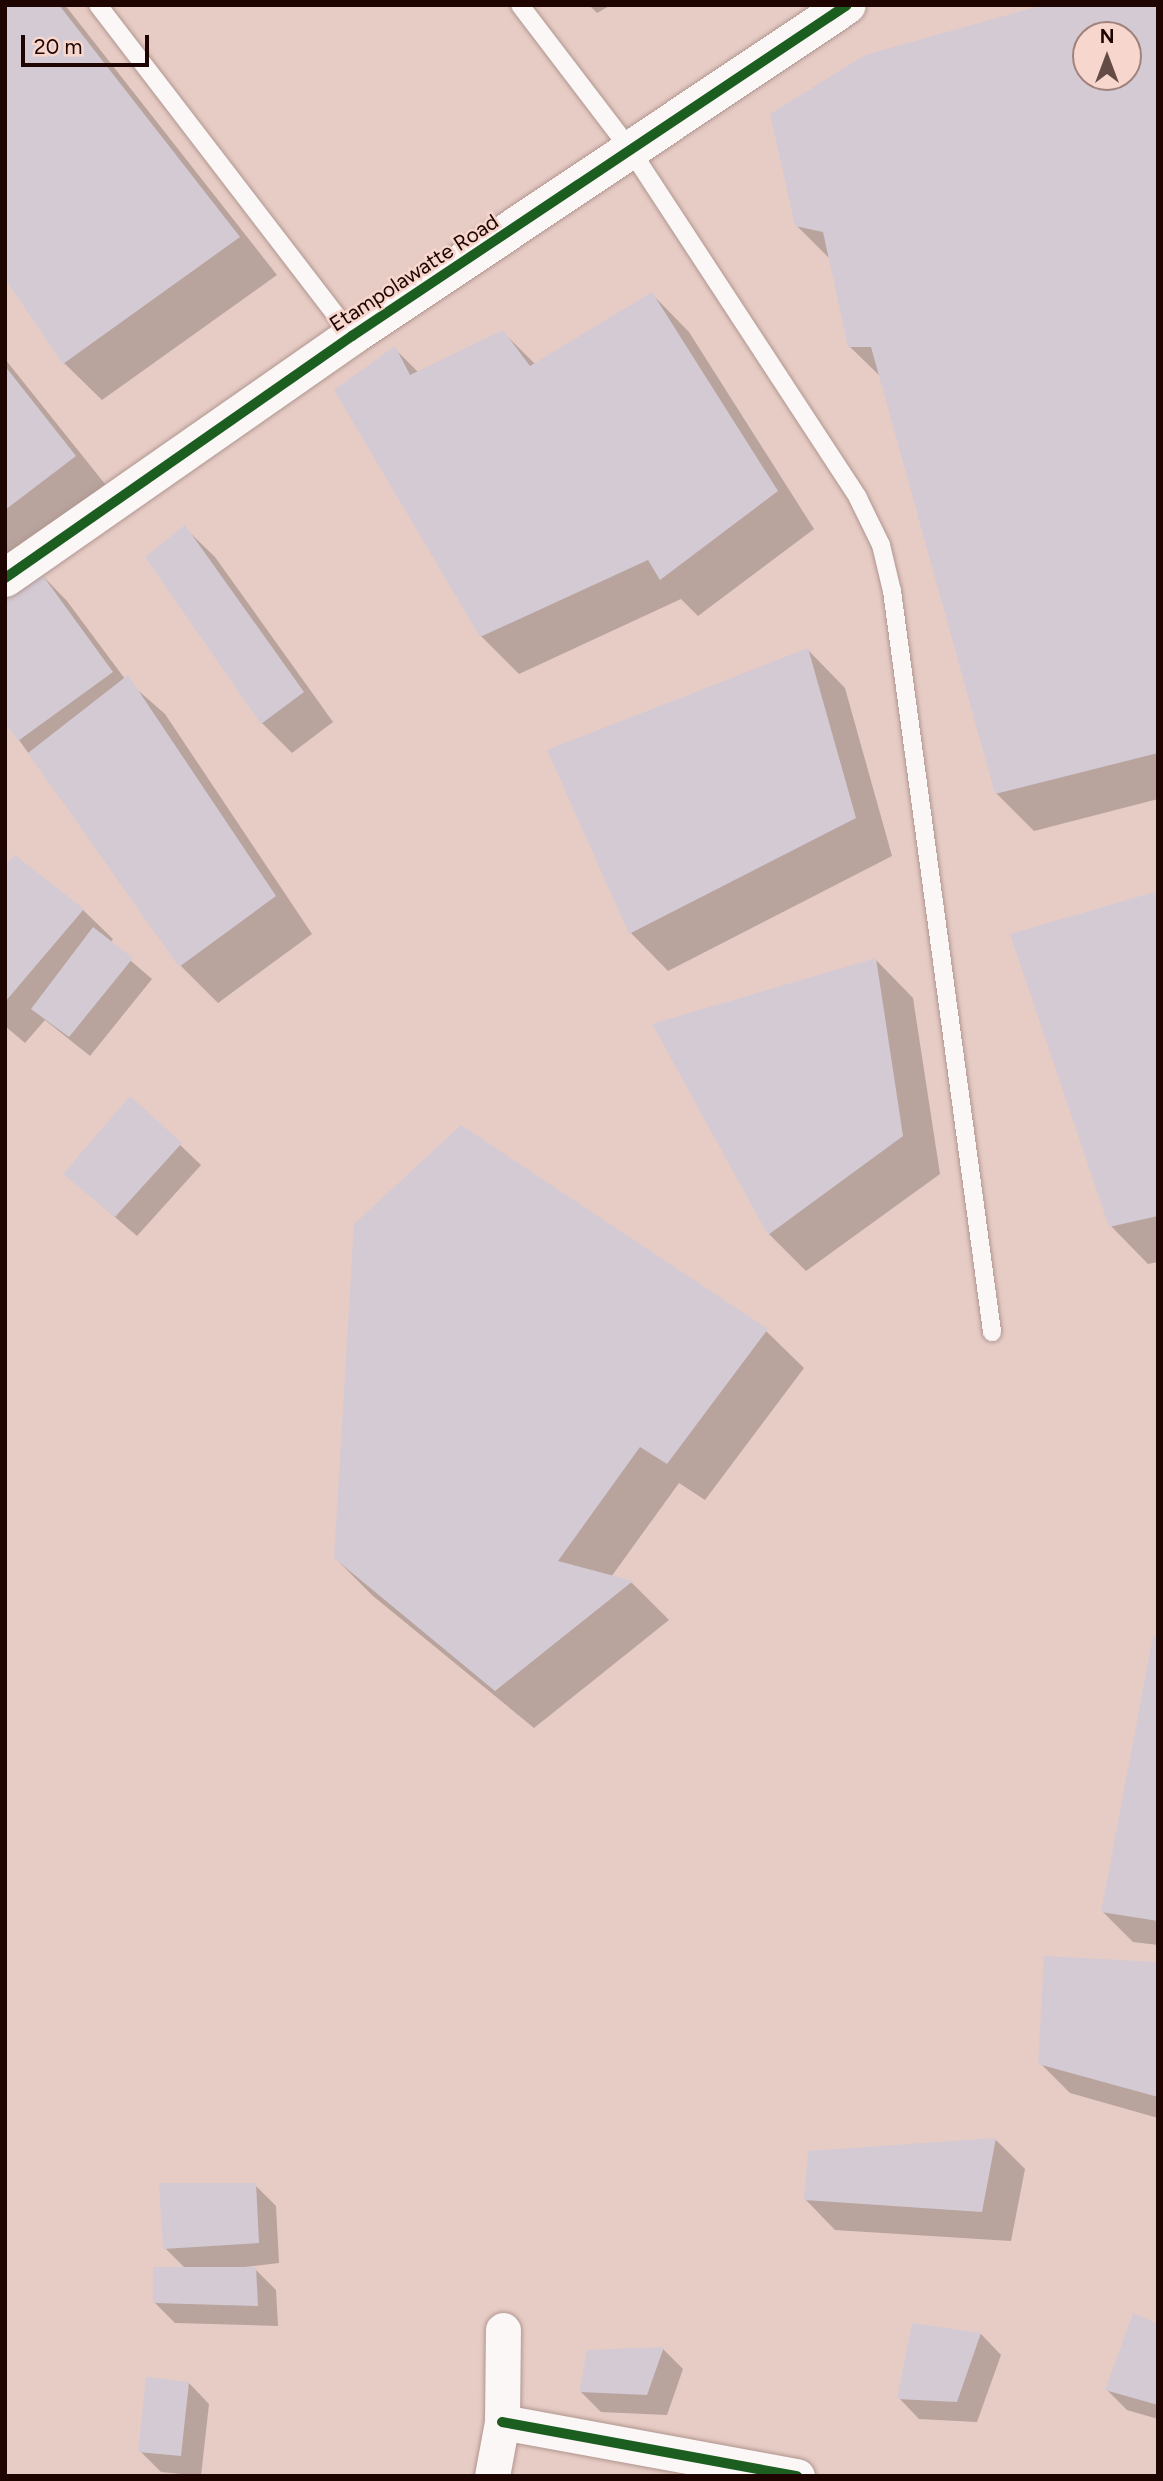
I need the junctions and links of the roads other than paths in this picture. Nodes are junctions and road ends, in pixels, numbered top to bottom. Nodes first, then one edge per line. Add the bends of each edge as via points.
1 (98, 5) edge
2 (520, 5) edge
3 (847, 5) edge
4 (632, 152) junction
5 (352, 336) junction
6 (5, 578) edge
7 (992, 1332) dead end
8 (503, 2330) dead end
9 (502, 2422) junction
10 (492, 2476) edge
11 (797, 2476) edge

1 - 5 lane
2 - 4 lane
3 - 4 street, Etampolawatte Road
4 - 5 street, Etampolawatte Road
4 - 7 lane via 859,498 880,545 892,591
5 - 6 street, Etampolawatte Road
8 - 9 street
9 - 10 street
9 - 11 street

